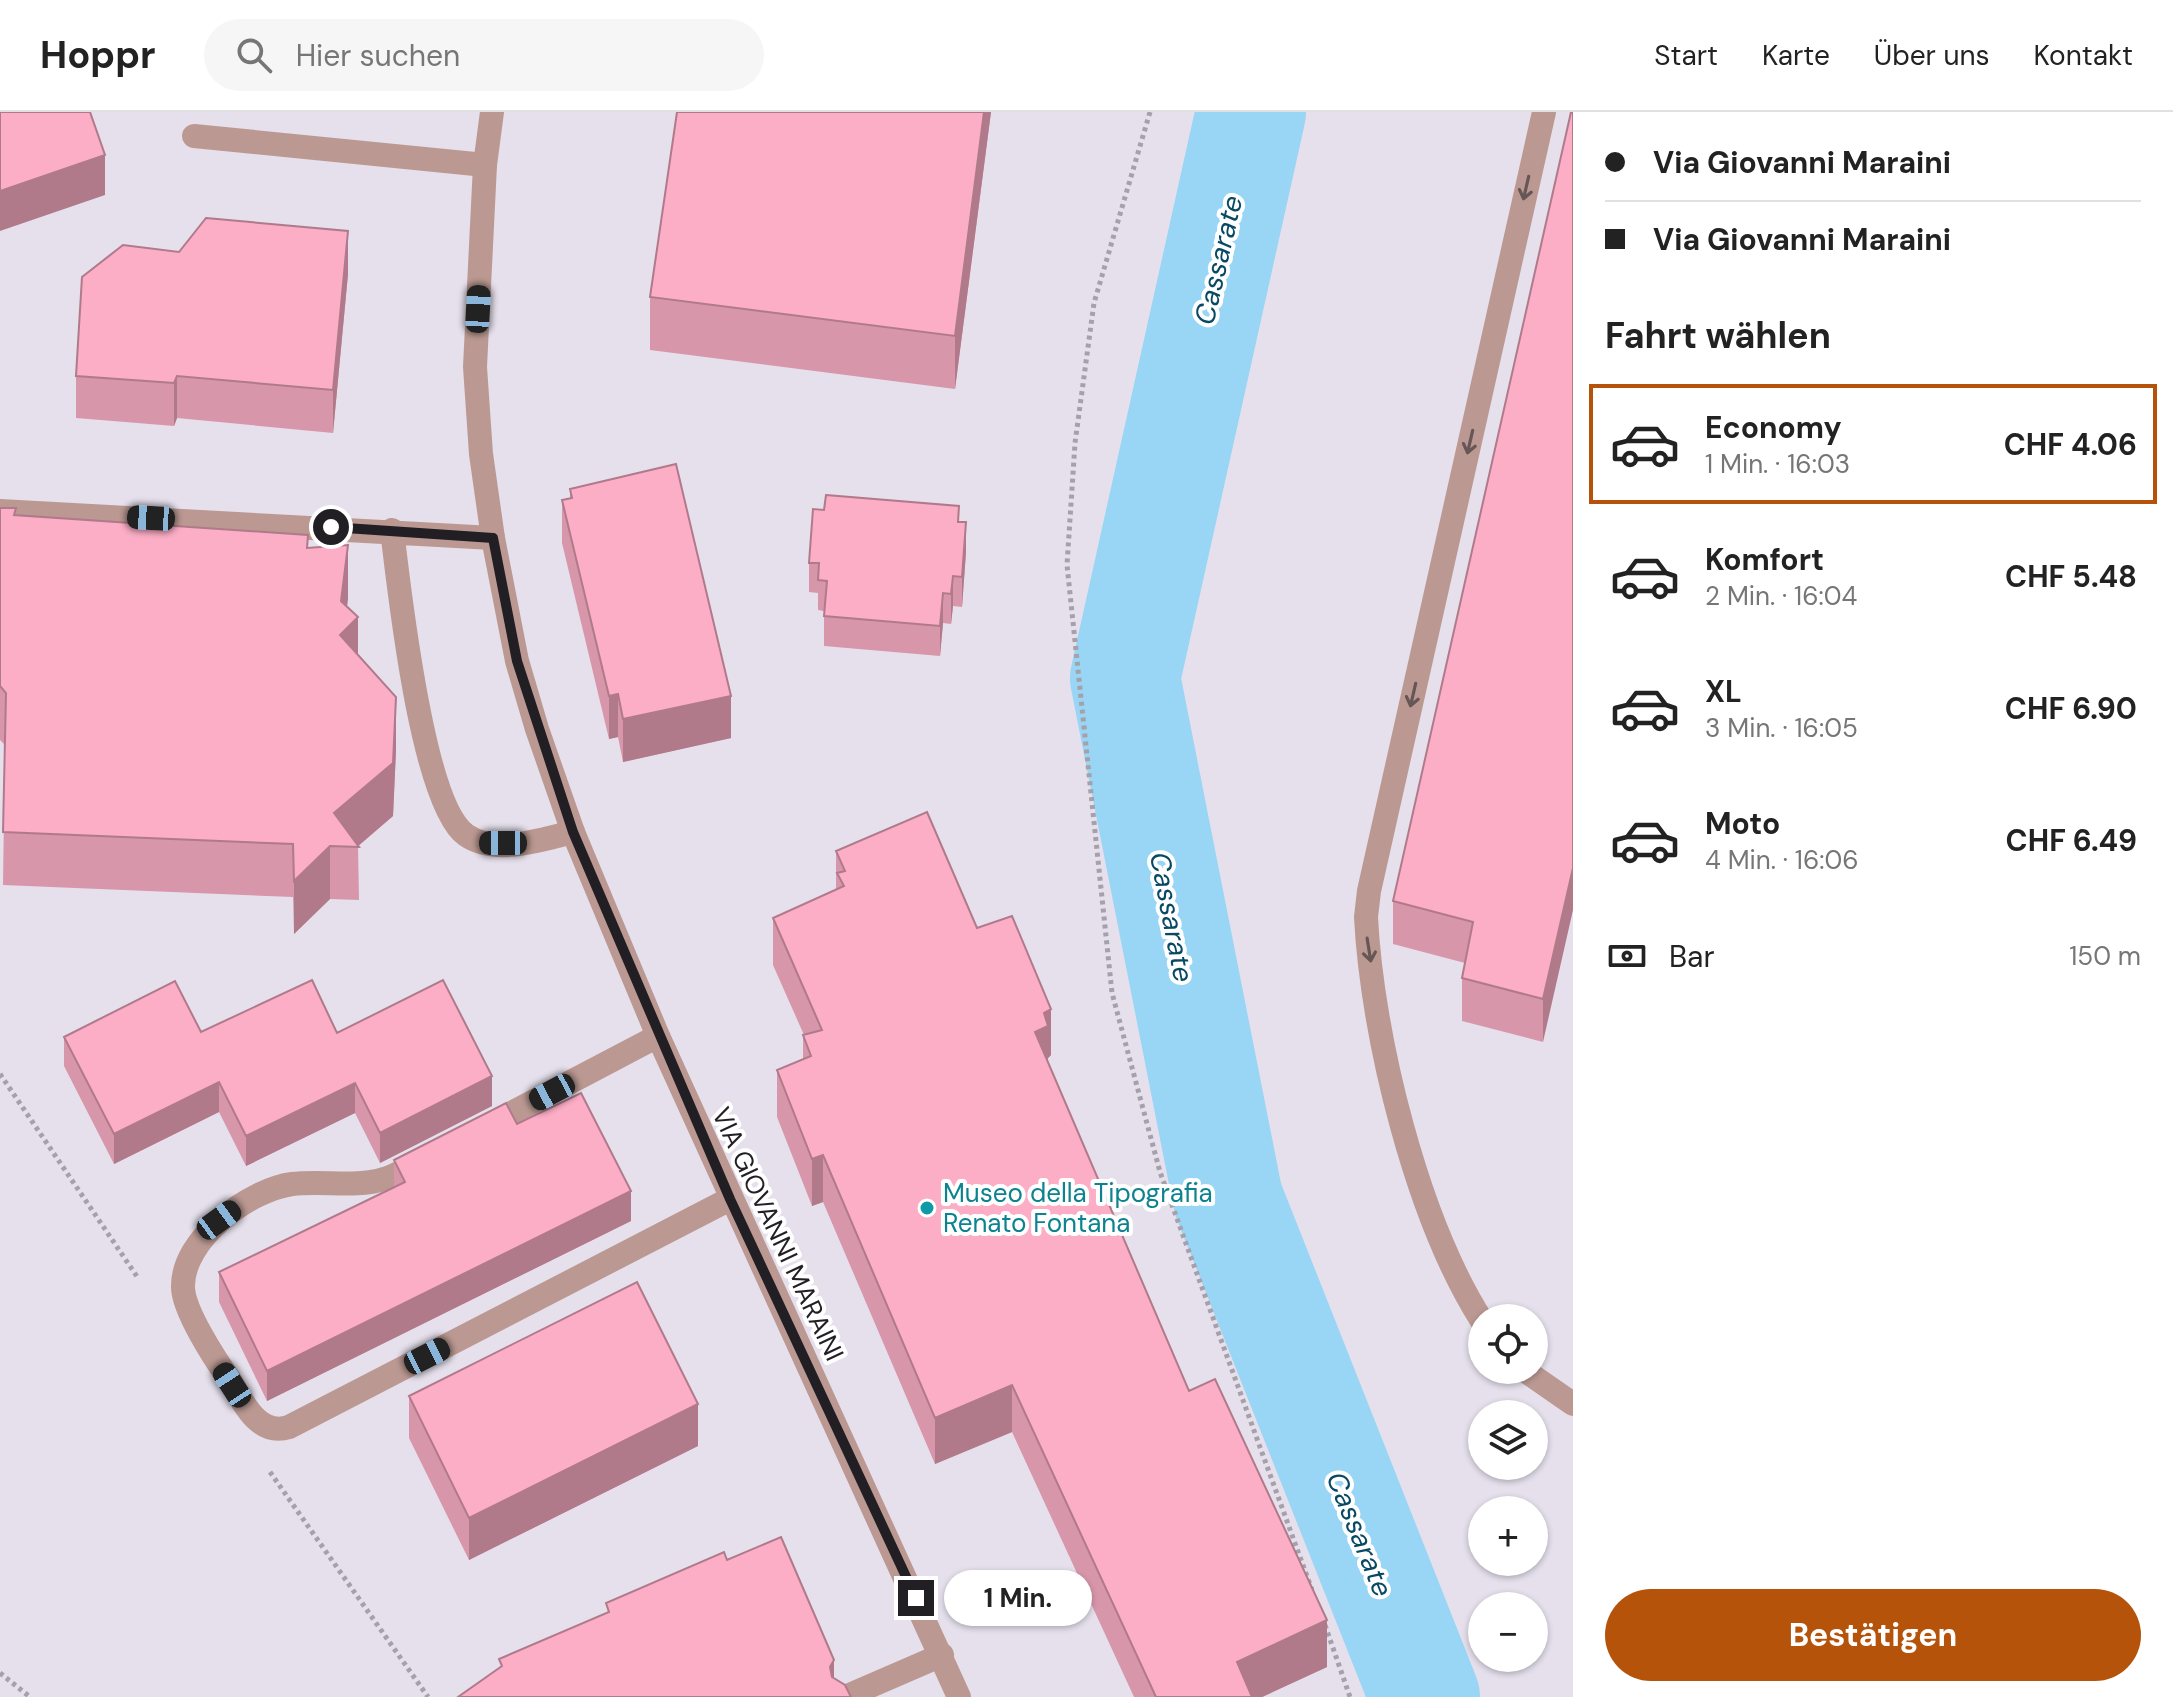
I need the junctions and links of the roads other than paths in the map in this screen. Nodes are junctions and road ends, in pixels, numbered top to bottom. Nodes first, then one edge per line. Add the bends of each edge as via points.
1 (492, 112) edge
2 (1544, 112) edge
3 (194, 136) dead end
4 (485, 165) junction
5 (0, 511) edge
6 (392, 530) junction
7 (493, 538) junction
8 (573, 832) junction
9 (658, 1036) junction
10 (730, 1199) junction
11 (1474, 1304) edge
12 (1544, 1384) edge
13 (1573, 1404) edge
14 (942, 1655) junction
15 (845, 1697) edge
16 (959, 1697) edge

1 - 4 street, VIA GIOVANNI MARAINI
2 -> 11 street via 1366,917 1391,1086 1432,1218
3 - 4 street
4 - 7 street, VIA GIOVANNI MARAINI via 475,367
5 - 6 street
6 - 7 street
6 - 8 street via 411,684 443,799 456,825 486,843 519,844
7 - 8 street, VIA GIOVANNI MARAINI via 517,661
8 - 9 street, VIA GIOVANNI MARAINI
9 - 10 street, VIA GIOVANNI MARAINI
9 - 10 street via 382,1180 292,1184 238,1207 205,1236 184,1274 184,1296 219,1364 260,1424 278,1431
10 - 14 street, VIA GIOVANNI MARAINI
12 - 13 street
14 - 15 street
14 - 16 street, VIA GIOVANNI MARAINI

